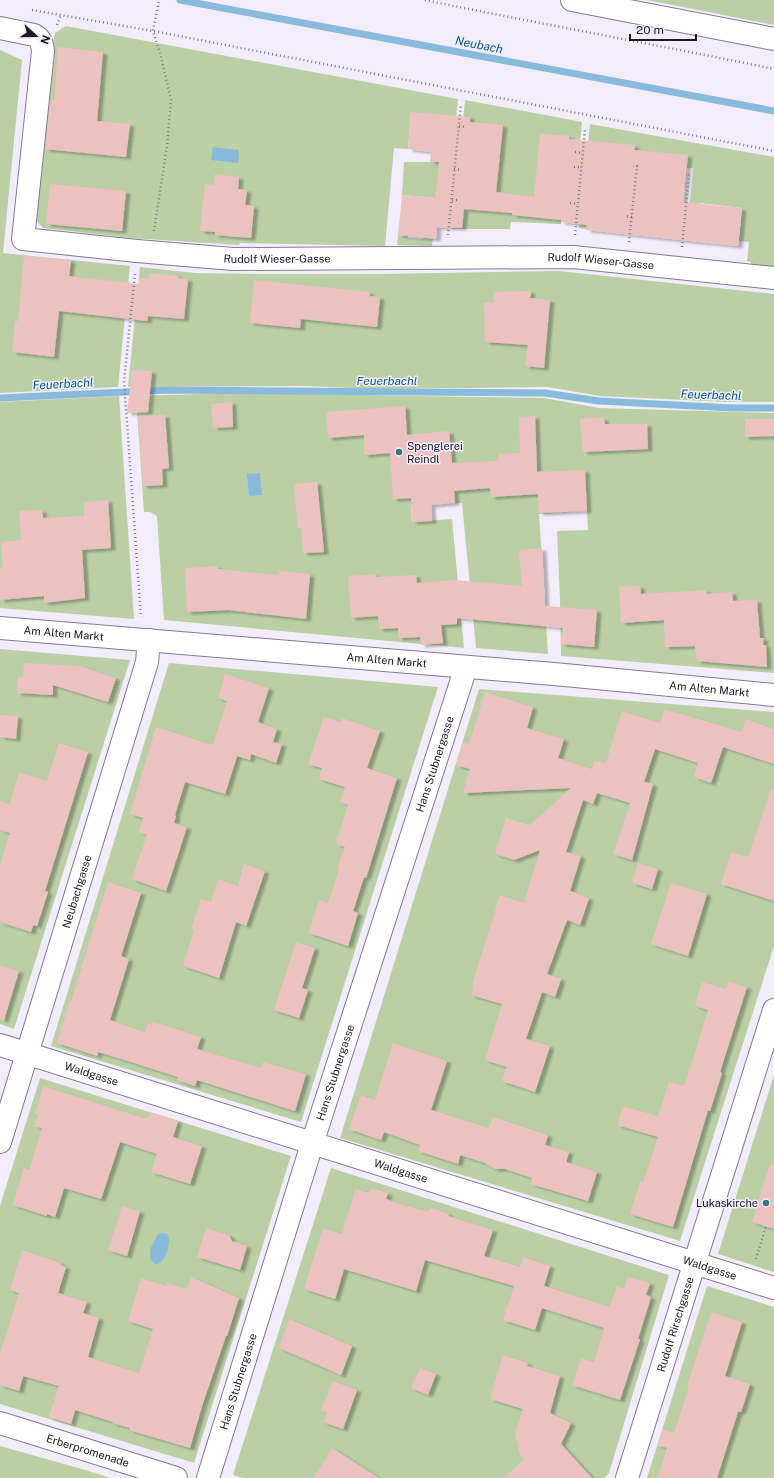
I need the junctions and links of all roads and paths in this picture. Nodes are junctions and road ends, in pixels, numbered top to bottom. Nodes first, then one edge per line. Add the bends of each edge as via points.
1 (159, 0) edge
2 (425, 0) edge
3 (572, 0) edge
4 (31, 10) dead end
5 (0, 28) edge
6 (153, 31) junction
7 (774, 39) edge
8 (774, 69) edge
9 (461, 104) dead end
10 (459, 126) junction
11 (466, 127) dead end
12 (585, 130) dead end
13 (774, 151) edge
14 (576, 152) dead end
15 (583, 154) junction
16 (633, 166) dead end
17 (574, 167) dead end
18 (582, 167) junction
19 (454, 169) junction
20 (461, 170) dead end
21 (686, 174) dead end
22 (452, 200) junction
23 (458, 200) dead end
24 (570, 203) dead end
25 (578, 204) junction
26 (627, 216) dead end
27 (632, 217) junction
28 (143, 252) junction
29 (573, 257) junction
30 (446, 258) junction
31 (627, 262) junction
32 (680, 268) junction
33 (774, 278) edge
34 (0, 628) edge
35 (146, 640) junction
36 (466, 667) junction
37 (774, 695) edge
38 (774, 1010) edge
39 (0, 1045) edge
40 (28, 1054) junction
41 (0, 1142) edge
42 (312, 1144) junction
43 (766, 1226) dead end
44 (694, 1263) junction
45 (749, 1280) junction
46 (774, 1288) edge
47 (0, 1423) edge
48 (176, 1478) edge
49 (208, 1478) edge
50 (627, 1478) edge

1 - 6 path
2 - 8 path
3 - 7 street
4 - 6 path
5 - 28 street, Rudolf Wieser-Gasse via 34,35 42,43 43,51 23,239
6 - 13 path
6 - 28 path via 162,57 171,100 156,219
9 - 10 path
10 - 11 path
10 - 19 path
12 - 15 path
14 - 15 path
15 - 18 path
16 - 27 path via 637,166
17 - 18 path
18 - 25 path
19 - 20 path
19 - 22 path
21 - 32 path via 689,174
22 - 23 path
22 - 30 path
24 - 25 path
25 - 29 path
26 - 27 path
27 - 31 path
28 - 30 street, Rudolf Wieser-Gasse via 233,260
28 - 35 path via 124,382
29 - 30 street, Rudolf Wieser-Gasse
29 - 31 street, Rudolf Wieser-Gasse
31 - 32 street, Rudolf Wieser-Gasse
32 - 33 street, Rudolf Wieser-Gasse
34 - 35 street, Am Alten Markt
35 - 36 street, Am Alten Markt
35 - 40 street, Neubachgasse via 147,662
36 - 37 street, Am Alten Markt
36 - 42 street, Hans Stubnergasse
38 - 44 street, Rudolf Rirschgasse
39 - 40 street, Waldgasse
40 - 41 street, Neubachgasse
40 - 42 street, Waldgasse
42 - 44 street, Waldgasse
42 - 49 street, Hans Stubnergasse
43 - 45 path
44 - 45 street, Waldgasse
44 - 50 street, Rudolf Rirschgasse
45 - 46 street, Waldgasse
47 - 48 street, Erberpromenade

